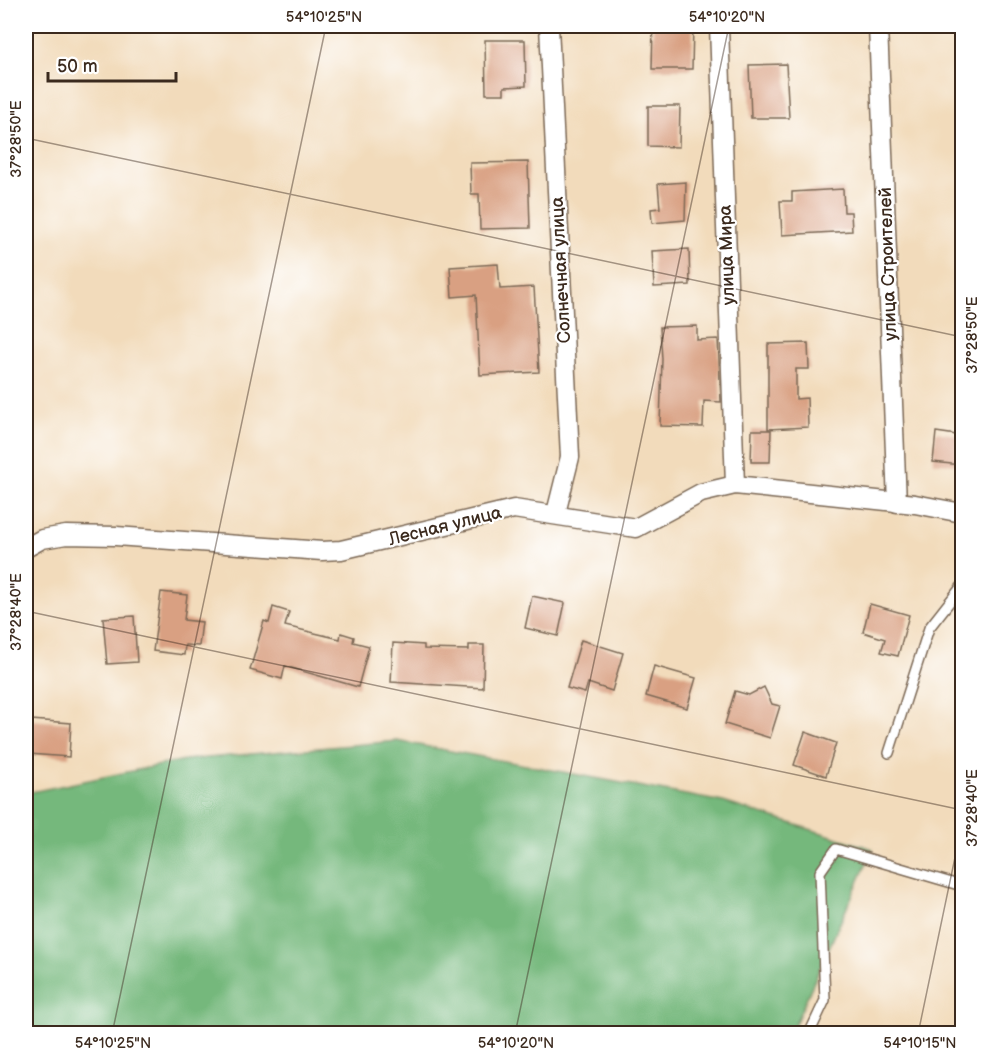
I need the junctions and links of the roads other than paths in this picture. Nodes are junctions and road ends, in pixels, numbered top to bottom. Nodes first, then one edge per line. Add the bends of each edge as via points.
1 (549, 26) edge
2 (719, 26) edge
3 (878, 26) edge
4 (735, 485) junction
5 (897, 503) junction
6 (555, 513) junction
7 (963, 513) edge
8 (26, 548) edge
9 (963, 586) edge
10 (889, 753) dead end
11 (963, 886) edge
12 (809, 1034) edge

1 - 6 street, Солнечная улица via 570,457
2 - 4 street, улица Мира
3 - 5 street, улица Строителей
4 - 5 street, Лесная улица
4 - 6 street, Лесная улица via 701,493 636,528
5 - 7 street, Лесная улица
6 - 8 street, Лесная улица via 514,508 341,550 76,536 42,539
9 - 10 lane via 929,628
11 - 12 lane via 836,849 820,873 825,1000

